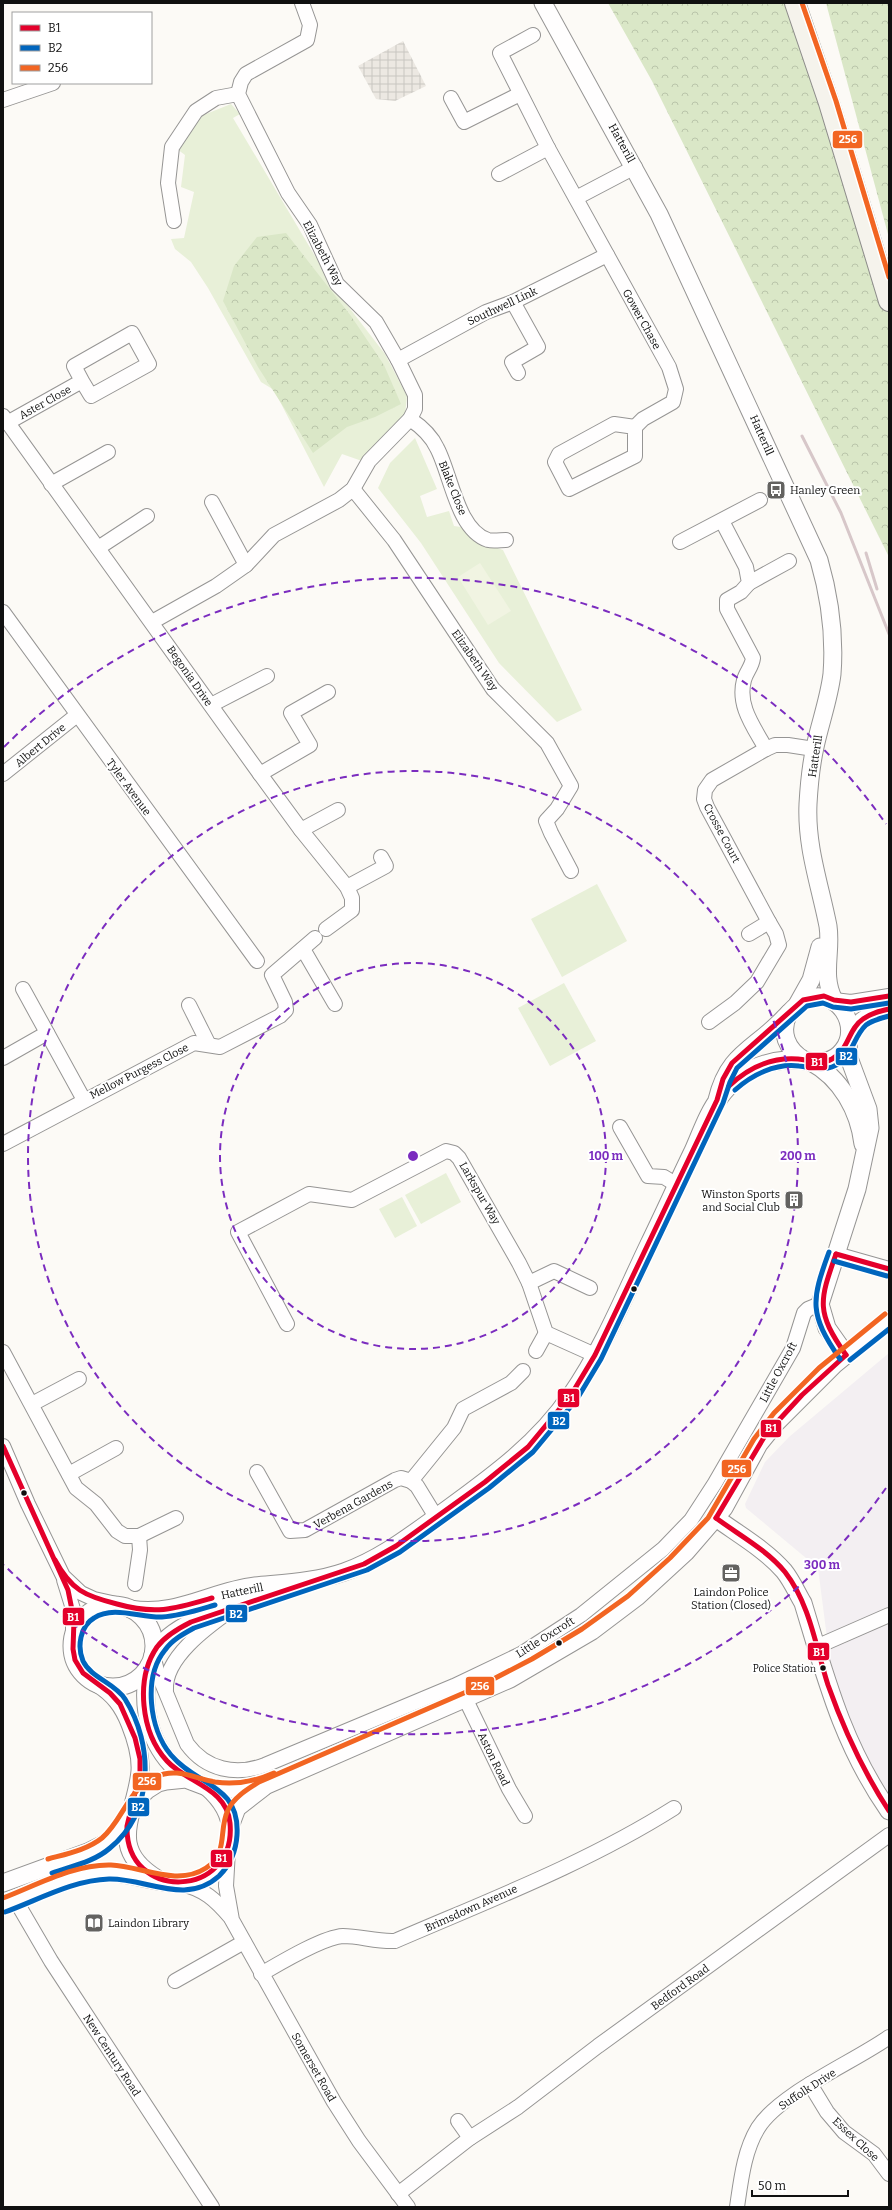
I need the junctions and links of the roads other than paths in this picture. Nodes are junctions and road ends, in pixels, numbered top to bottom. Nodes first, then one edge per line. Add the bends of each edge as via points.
1 (302, 3) edge
2 (543, 3) edge
3 (795, 3) edge
4 (533, 36) dead end
5 (50, 84) edge
6 (238, 94) junction
7 (520, 94) junction
8 (451, 98) dead end
9 (3, 100) edge
10 (548, 148) junction
11 (635, 167) junction
12 (499, 174) dead end
13 (576, 198) junction
14 (174, 221) dead end
15 (607, 255) junction
16 (889, 301) edge
17 (513, 302) junction
18 (398, 360) junction
19 (518, 373) dead end
20 (82, 381) junction
21 (5, 419) edge
22 (410, 419) junction
23 (635, 427) junction
24 (108, 452) dead end
25 (51, 484) junction
26 (353, 489) junction
27 (760, 500) dead end
28 (212, 502) dead end
29 (147, 516) dead end
30 (722, 521) junction
31 (506, 540) dead end
32 (680, 542) dead end
33 (98, 548) junction
34 (789, 562) dead end
35 (246, 565) junction
36 (749, 583) junction
37 (3, 612) edge
38 (152, 622) junction
39 (267, 676) dead end
40 (328, 692) dead end
41 (211, 705) junction
42 (77, 715) junction
43 (766, 749) junction
44 (814, 749) junction
45 (3, 774) edge
46 (260, 774) junction
47 (338, 810) dead end
48 (301, 830) junction
49 (381, 857) dead end
50 (571, 871) dead end
51 (347, 888) junction
52 (821, 903) junction
53 (769, 922) junction
54 (749, 934) dead end
55 (303, 949) junction
56 (257, 961) dead end
57 (23, 989) dead end
58 (889, 996) edge
59 (834, 1000) junction
60 (335, 1004) dead end
61 (189, 1005) dead end
62 (794, 1007) junction
63 (889, 1009) edge
64 (709, 1022) dead end
65 (47, 1033) junction
66 (849, 1038) junction
67 (209, 1045) junction
68 (3, 1058) edge
69 (808, 1061) junction
70 (84, 1100) junction
71 (717, 1100) junction
72 (620, 1126) dead end
73 (3, 1144) edge
74 (864, 1156) junction
75 (677, 1185) junction
76 (836, 1254) junction
77 (889, 1269) edge
78 (529, 1283) junction
79 (590, 1288) dead end
80 (820, 1304) junction
81 (889, 1320) edge
82 (287, 1324) dead end
83 (546, 1333) junction
84 (536, 1351) dead end
85 (3, 1352) edge
86 (595, 1355) junction
87 (846, 1355) junction
88 (523, 1371) dead end
89 (79, 1379) dead end
90 (32, 1404) junction
91 (3, 1446) edge
92 (116, 1448) dead end
93 (257, 1472) dead end
94 (69, 1474) junction
95 (411, 1481) junction
96 (436, 1517) junction
97 (176, 1518) dead end
98 (716, 1518) junction
99 (139, 1536) junction
100 (63, 1576) junction
101 (308, 1582) junction
102 (135, 1584) dead end
103 (238, 1606) junction
104 (126, 1607) junction
105 (889, 1614) edge
106 (74, 1637) junction
107 (816, 1647) junction
108 (151, 1661) junction
109 (95, 1682) junction
110 (168, 1700) junction
111 (466, 1700) junction
112 (200, 1784) junction
113 (267, 1785) junction
114 (674, 1808) dead end
115 (131, 1810) junction
116 (889, 1811) edge
117 (525, 1816) dead end
118 (231, 1824) junction
119 (889, 1835) edge
120 (228, 1849) junction
121 (158, 1880) junction
122 (3, 1883) edge
123 (180, 1884) junction
124 (9, 1903) edge
125 (232, 1920) junction
126 (244, 1942) junction
127 (261, 1974) junction
128 (175, 1981) dead end
129 (889, 2037) edge
130 (810, 2084) junction
131 (458, 2121) dead end
132 (470, 2138) junction
133 (889, 2174) edge
134 (398, 2194) junction
135 (212, 2207) edge
136 (408, 2207) edge
137 (737, 2207) edge

1 - 6 street via 310,24 307,40 246,74
2 - 11 street, Hatterill
3 - 16 main road via 846,158
4 - 7 street, Gower Chase via 500,53
5 - 9 street
6 - 14 street via 216,98 196,111 172,147 168,183
6 - 18 street, Elizabeth Way via 288,193 310,225 337,284 376,322
7 - 8 street via 464,122
7 - 10 street, Gower Chase
10 - 12 street
10 - 13 street, Gower Chase
11 - 13 street
11 - 44 street, Hatterill via 660,214 819,560 829,595 832,662 827,703
13 - 15 street, Gower Chase
15 - 17 street, Southwell Link
15 - 23 street, Gower Chase via 669,367 676,389 673,402 643,419
17 - 18 street, Southwell Link via 486,312
17 - 19 street via 538,347 512,362
18 - 22 street, Elizabeth Way via 414,396 414,409
20 - 20 street, Aster Close via 74,366 132,333 149,364 91,396
20 - 21 street, Aster Close
21 - 25 street, Begonia Drive
22 - 26 street via 369,461
22 - 31 street, Blake Close via 424,428 437,448 471,529 488,540
23 - 23 street via 635,456 569,489 555,462 559,454 614,424
24 - 25 street
25 - 33 street, Begonia Drive
26 - 35 street via 274,535
26 - 50 street, Elizabeth Way via 394,540 493,688 547,743 571,786 546,821
27 - 30 street
28 - 35 street
29 - 33 street
30 - 32 street
30 - 36 street via 746,567
33 - 38 street, Begonia Drive
34 - 36 street
35 - 38 street via 216,586
36 - 43 street via 741,592 726,600 727,610 752,658 752,665 744,678 741,693 744,708
37 - 42 street, Tyler Avenue
38 - 41 street, Begonia Drive
39 - 41 street
40 - 46 street via 291,713 310,746
41 - 46 street, Begonia Drive
42 - 45 street, Albert Drive
42 - 56 street, Tyler Avenue
43 - 44 street, Crosse Court via 775,745
43 - 53 street, Crosse Court via 712,780 705,790 704,799
44 - 52 street, Hatterill via 808,825 811,856
46 - 48 street, Begonia Drive
47 - 48 street
48 - 51 street, Begonia Drive
49 - 51 street via 386,866
51 - 55 street, Begonia Drive via 352,898 352,910
52 - 59 street, Hatterill via 828,934 827,975
52 - 62 street, Hatterill via 822,935 816,967
53 - 54 street
53 - 64 street, Crosse Court via 779,945 757,982 735,1003
55 - 60 street
55 - 67 street via 272,975 285,1002 286,1010 280,1016 220,1047
57 - 65 street, Mellow Purgess Close
58 - 59 street via 851,1002
59 - 62 street, Hatterill via 824,996 814,997
59 - 66 street, Hatterill via 846,1015
61 - 67 street
62 - 69 street, Hatterill via 785,1023 785,1037 792,1051
62 - 71 street, Hatterill via 776,1026 732,1063 723,1079
63 - 66 street via 873,1013 857,1022
65 - 68 street
65 - 70 street, Mellow Purgess Close
66 - 69 street, Hatterill via 837,1056 824,1062
66 - 74 street via 849,1058 868,1109 870,1123
67 - 70 street, Mellow Purgess Close via 194,1043
69 - 71 street, Hatterill via 776,1061 750,1069 733,1082
69 - 74 street via 828,1074 849,1099 859,1126
70 - 73 street, Mellow Purgess Close
71 - 75 street, Hatterill
72 - 75 street via 648,1176 664,1177
74 - 76 street via 857,1189
75 - 86 street, Hatterill
76 - 77 street
76 - 80 street
78 - 79 street via 554,1271
78 - 82 street, Larkspur Way via 459,1158 454,1153 446,1151 352,1200 309,1194 238,1232
78 - 83 street, Larkspur Way
80 - 87 street via 827,1328
80 - 110 street, Little Oxcroft via 808,1308 804,1313 793,1348 691,1520 663,1550 611,1592 521,1654 367,1723 265,1765 246,1770 222,1769 192,1751
81 - 87 street
83 - 84 street
83 - 86 street
85 - 90 street
86 - 96 street, Hatterill via 571,1395 528,1447
87 - 98 street via 802,1395 766,1434
88 - 95 street via 511,1383 463,1409 454,1428
89 - 90 street
90 - 94 street
91 - 100 street
92 - 94 street
93 - 95 street, Verbena Gardens via 290,1531 305,1530 395,1480 401,1478
94 - 99 street via 76,1488 96,1504 117,1531 125,1536
95 - 96 street via 417,1486
96 - 101 street, Hatterill via 396,1546 364,1564
97 - 99 street
98 - 107 street via 784,1572 802,1603
98 - 111 street via 668,1571 592,1631 510,1679
99 - 102 street via 140,1550
100 - 104 street via 81,1593
100 - 106 street via 73,1609
101 - 103 street, Hatterill
101 - 104 street, Hatterill via 250,1587 173,1609
103 - 108 street, Hatterill via 181,1627 167,1637
103 - 110 street, Little Oxcroft via 216,1621 176,1659 166,1678
104 - 106 street via 107,1605 89,1613 81,1620
104 - 108 street via 139,1614 153,1635
105 - 107 street
106 - 109 street via 72,1648 78,1666
107 - 116 street via 842,1728 873,1789
108 - 109 street via 137,1679 122,1686 112,1687
108 - 110 street, Little Oxcroft
108 - 112 street via 144,1697 154,1739 165,1759
109 - 115 street via 118,1700 135,1738 140,1764
111 - 113 street
111 - 117 street, Aston Road
112 - 113 street via 234,1790
112 - 115 street via 178,1779 158,1783 147,1790
112 - 118 street via 224,1805
113 - 118 street via 237,1808
114 - 127 street, Brimsdown Avenue via 638,1831 580,1861 395,1941 342,1936 308,1948
115 - 121 street via 127,1824 129,1847 136,1862
115 - 122 street via 113,1836 98,1848
118 - 120 street
119 - 132 street, Bedford Road via 518,2107
120 - 123 street via 220,1864 210,1874 197,1881
120 - 125 street, Somerset Road via 226,1886
121 - 123 street
121 - 124 street via 121,1873 100,1873
123 - 125 street, Somerset Road via 212,1897
124 - 135 street, New Century Road via 55,1968
125 - 126 street, Somerset Road
126 - 127 street, Somerset Road
126 - 128 street
127 - 134 street, Somerset Road via 334,2102
129 - 130 street, Suffolk Drive
130 - 133 street, Essex Close via 827,2112 844,2132 874,2154
130 - 137 street, Suffolk Drive via 778,2107 759,2127 748,2150
131 - 132 street
132 - 134 street, Bedford Road
134 - 136 street, Somerset Road

